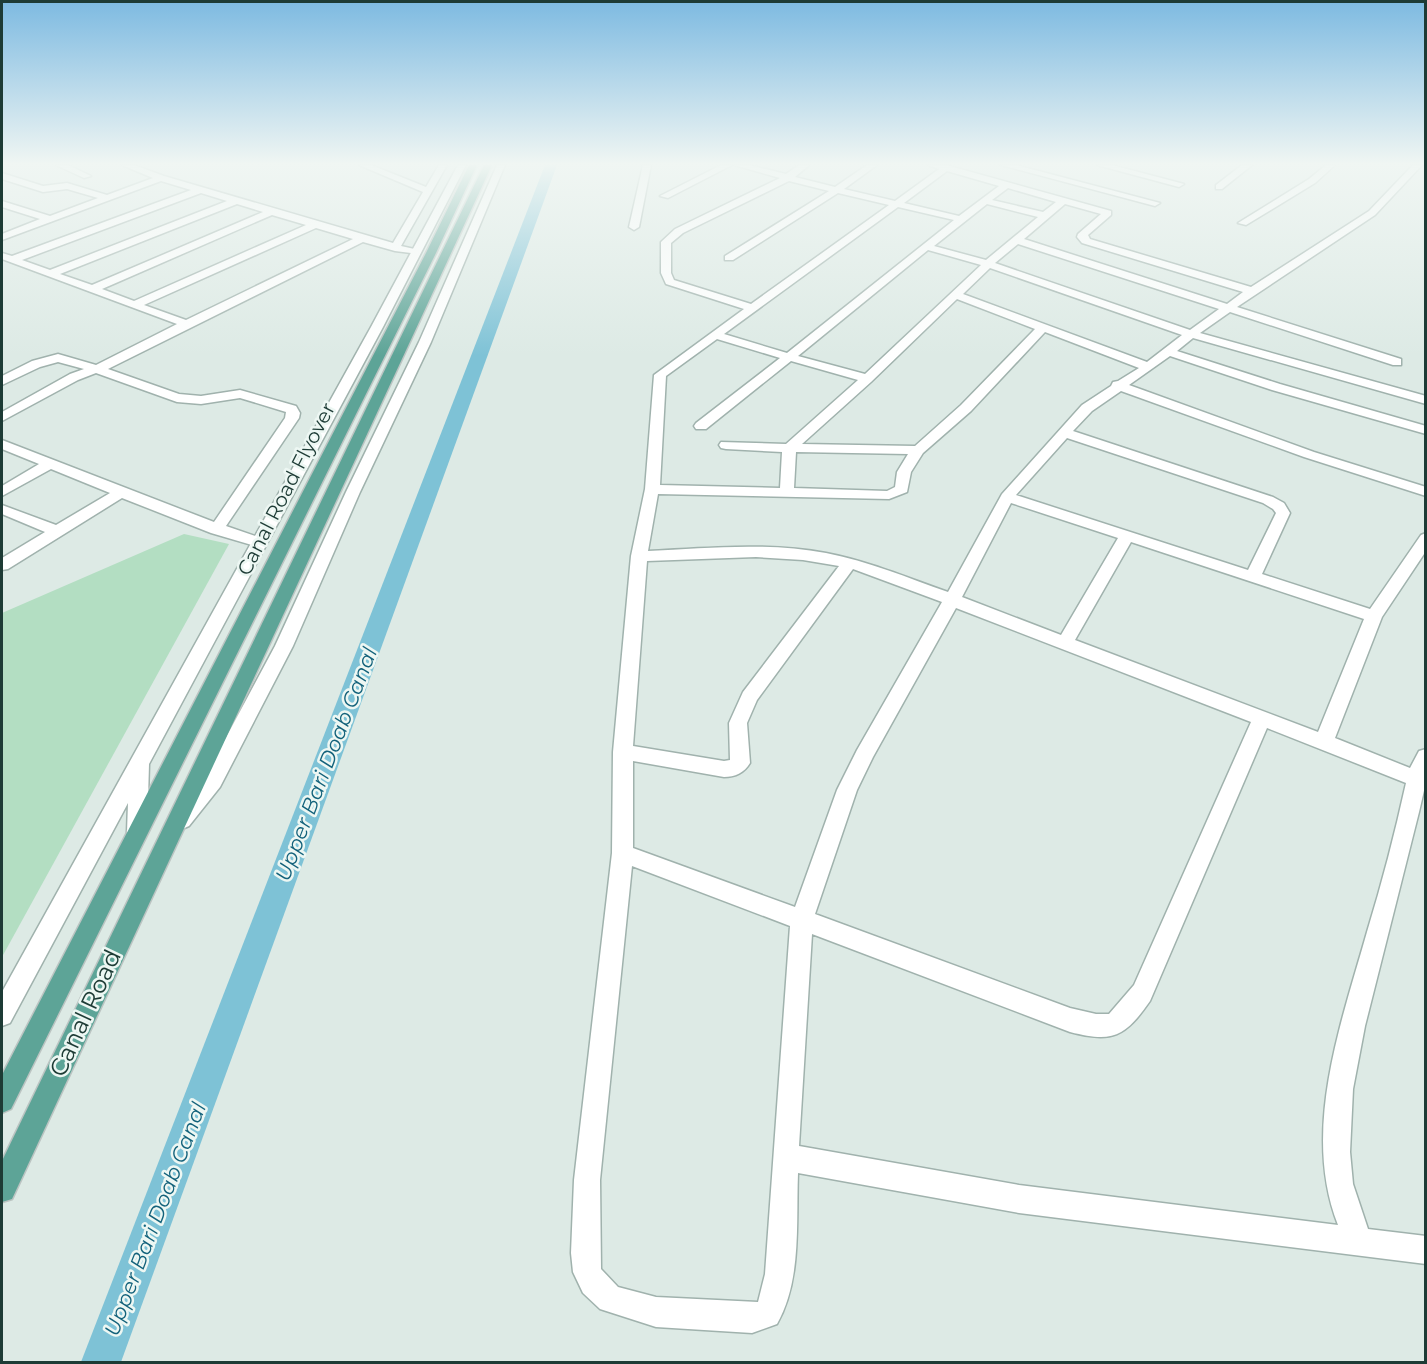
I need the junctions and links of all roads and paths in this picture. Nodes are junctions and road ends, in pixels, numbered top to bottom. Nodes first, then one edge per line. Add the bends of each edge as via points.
1 (24, 229) edge
2 (90, 229) edge
3 (166, 229) edge
4 (233, 229) edge
5 (307, 229) edge
6 (327, 229) edge
7 (406, 229) edge
8 (428, 229) edge
9 (443, 229) edge
10 (458, 229) edge
11 (474, 229) edge
12 (684, 229) edge
13 (776, 229) edge
14 (862, 229) edge
15 (950, 229) edge
16 (1030, 229) edge
17 (1087, 229) edge
18 (1348, 229) edge
19 (2, 237) edge
20 (362, 239) junction
21 (1016, 240) junction
22 (395, 248) junction
23 (928, 248) junction
24 (415, 252) junction
25 (6, 258) edge
26 (729, 258) dead end
27 (988, 264) junction
28 (50, 274) junction
29 (92, 290) junction
30 (1252, 291) junction
31 (956, 295) junction
32 (134, 305) junction
33 (754, 308) junction
34 (1230, 308) junction
35 (187, 324) junction
36 (1043, 327) junction
37 (1191, 334) junction
38 (715, 335) junction
39 (1169, 352) junction
40 (789, 357) junction
41 (1397, 362) dead end
42 (1148, 367) junction
43 (97, 369) junction
44 (867, 379) junction
45 (2, 381) edge
46 (1117, 385) junction
47 (1425, 400) edge
48 (2, 417) edge
49 (701, 426) dead end
50 (1425, 430) edge
51 (1064, 433) junction
52 (2, 444) edge
53 (726, 445) dead end
54 (789, 448) junction
55 (918, 450) junction
56 (50, 463) junction
57 (652, 489) junction
58 (2, 492) edge
59 (121, 492) junction
60 (1425, 492) edge
61 (787, 493) junction
62 (1007, 497) junction
63 (2, 509) edge
64 (216, 530) junction
65 (57, 531) junction
66 (1127, 536) junction
67 (1425, 538) edge
68 (259, 542) junction
69 (639, 556) junction
70 (849, 563) junction
71 (2, 566) edge
72 (1253, 577) junction
73 (952, 600) junction
74 (1374, 616) junction
75 (1065, 643) junction
76 (1261, 720) junction
77 (1324, 742) junction
78 (623, 752) junction
79 (1425, 756) edge
80 (140, 761) junction
81 (1417, 779) junction
82 (137, 832) junction
83 (168, 838) junction
84 (623, 854) junction
85 (802, 920) junction
86 (2, 1015) edge
87 (2, 1100) edge
88 (785, 1157) junction
89 (2, 1189) edge
90 (1358, 1240) junction
91 (1425, 1250) edge

1 - 19 street
2 - 25 street
3 - 28 street
4 - 29 street
5 - 32 street
6 - 20 street
7 - 22 street
8 - 24 street
9 - 82 main road, Canal Road Flyover
10 - 83 main road, Canal Road Flyover
11 - 83 street via 284,646 213,781
12 - 33 street via 666,242 666,273 670,282
13 - 26 street
14 - 33 street
15 - 23 street
16 - 21 street
17 - 30 street via 1082,237 1086,241
18 - 30 street
20 - 22 street
20 - 35 street
21 - 27 street
21 - 34 street
22 - 24 street
23 - 27 street
23 - 40 street
24 - 68 street
25 - 28 street
27 - 31 street
27 - 37 street
28 - 29 street
29 - 32 street
30 - 34 street
31 - 36 street
31 - 44 street
32 - 35 street
33 - 38 street
34 - 37 street
34 - 41 street
35 - 43 street
36 - 42 street
36 - 55 street via 966,408
37 - 39 street
37 - 47 street
38 - 40 street
38 - 57 street via 660,375
39 - 42 street
39 - 50 street
40 - 44 street
40 - 49 street
42 - 46 street
43 - 45 street via 58,358
43 - 48 street via 74,377
43 - 64 street via 177,398 201,400 240,394 293,413
44 - 54 street
46 - 51 street via 1087,408
46 - 60 street via 1272,443
51 - 62 street
51 - 72 street via 1279,506 1283,513 1280,523
52 - 56 street
53 - 54 street
54 - 55 street
54 - 61 street
55 - 61 street via 908,463 902,489 894,494
56 - 58 street
56 - 59 street
57 - 61 street
57 - 69 street
59 - 64 street
59 - 65 street
62 - 66 street
62 - 73 street
63 - 65 street
64 - 68 street
65 - 71 street
66 - 72 street
66 - 75 street
67 - 74 street
68 - 80 street
69 - 70 street via 781,552
69 - 78 street
70 - 73 street
70 - 78 street via 749,697 738,723 741,752 737,766 724,769
72 - 74 street
73 - 75 street
73 - 85 street via 847,790
74 - 77 street
75 - 76 street
76 - 77 street
76 - 85 street via 1142,993 1114,1026 1101,1028 1070,1020
77 - 81 street
78 - 84 street
79 - 81 street
80 - 82 street
80 - 86 street
81 - 90 street via 1342,1074 1336,1128 1339,1186
82 - 87 main road, Canal Road
83 - 89 main road, Canal Road
84 - 85 street
84 - 88 street via 587,1180 585,1253 587,1272 593,1282 610,1299 656,1312 752,1318 766,1314 779,1274
85 - 88 street
88 - 90 street via 1019,1199
90 - 91 street

